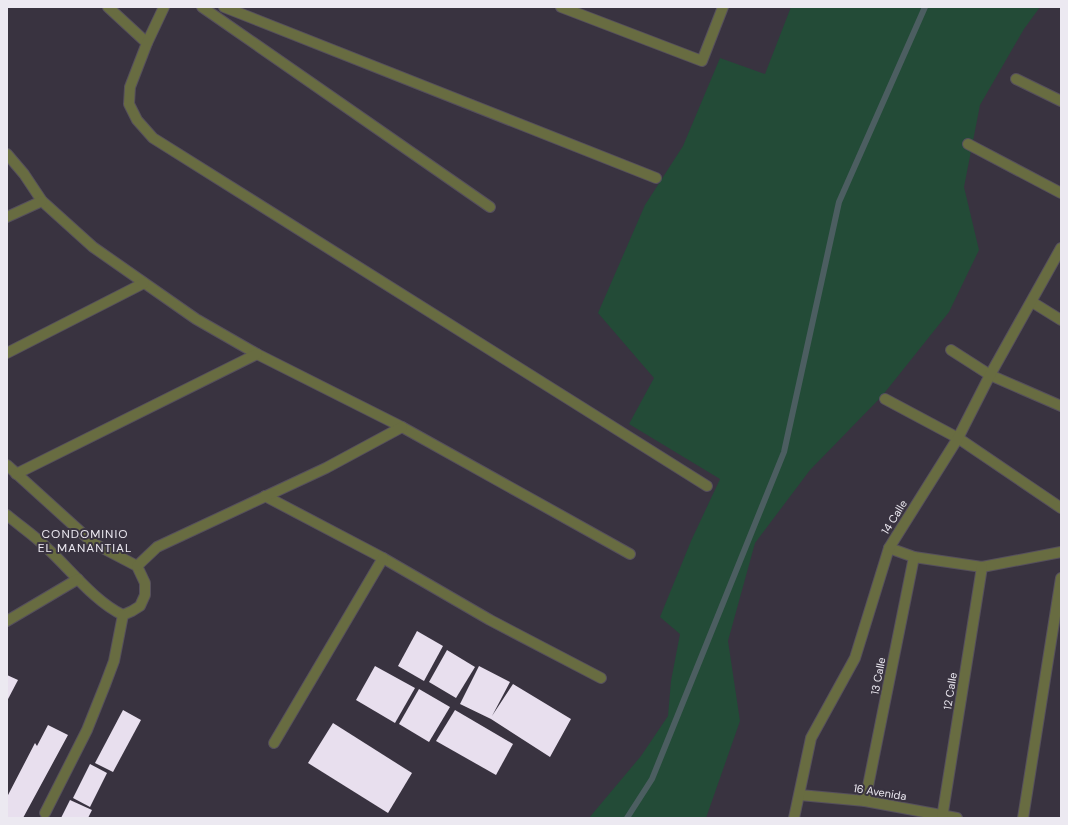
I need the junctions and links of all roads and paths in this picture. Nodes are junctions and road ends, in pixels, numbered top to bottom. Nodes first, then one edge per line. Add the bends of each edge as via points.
1 (108, 7) edge
2 (164, 7) edge
3 (202, 7) edge
4 (224, 7) edge
5 (561, 7) edge
6 (722, 7) edge
7 (584, 11) edge
8 (147, 43) junction
9 (1016, 79) dead end
10 (1061, 101) edge
11 (968, 144) dead end
12 (7, 154) edge
13 (656, 178) dead end
14 (1061, 193) edge
15 (42, 201) junction
16 (490, 208) dead end
17 (7, 217) edge
18 (1061, 248) edge
19 (144, 283) junction
20 (1032, 302) junction
21 (1061, 320) edge
22 (951, 350) dead end
23 (7, 353) edge
24 (257, 354) junction
25 (990, 375) junction
26 (885, 399) dead end
27 (1060, 404) edge
28 (402, 427) junction
29 (958, 438) junction
30 (7, 465) edge
31 (16, 474) junction
32 (707, 486) dead end
33 (265, 496) junction
34 (1061, 508) edge
35 (7, 515) edge
36 (889, 548) junction
37 (1061, 552) edge
38 (630, 554) dead end
39 (914, 557) junction
40 (383, 558) junction
41 (137, 566) junction
42 (982, 567) junction
43 (1061, 578) edge
44 (78, 579) junction
45 (122, 615) junction
46 (7, 621) edge
47 (601, 678) dead end
48 (274, 743) dead end
49 (800, 795) junction
50 (865, 801) junction
51 (45, 813) dead end
52 (943, 817) edge
53 (794, 818) edge
54 (957, 818) edge
55 (1022, 818) edge

1 - 8 street
2 - 8 street
3 - 16 street
4 - 13 street
5 - 7 street
6 - 7 street via 702,61
8 - 32 street via 130,87 129,104 137,120 153,138
9 - 10 street
11 - 14 street
12 - 15 street
15 - 17 street
15 - 19 street via 93,247
18 - 20 street, 14 Calle
19 - 23 street
19 - 24 street via 196,319
20 - 21 street
20 - 25 street, 14 Calle
22 - 25 street
24 - 28 street
24 - 31 street
25 - 27 street
25 - 29 street, 14 Calle
26 - 29 street
28 - 33 street via 326,468
28 - 38 street
29 - 34 street
29 - 36 street, 14 Calle
30 - 31 street
31 - 41 street via 93,544
33 - 40 street
33 - 41 street via 157,547
35 - 44 street via 46,547
36 - 39 street
36 - 49 street, 14 Calle via 855,658 811,738
37 - 42 street
39 - 42 street
39 - 50 street, 13 Calle
40 - 47 street via 490,620
40 - 48 street
41 - 45 street via 145,583 145,596 140,606
42 - 52 street, 12 Calle
43 - 55 street
44 - 45 street via 98,598
44 - 46 street
45 - 51 street via 114,662 106,685 87,730
49 - 50 street, 16 Avenida
49 - 53 street, 14 Calle
50 - 52 street, 16 Avenida
52 - 54 street, 16 Avenida

